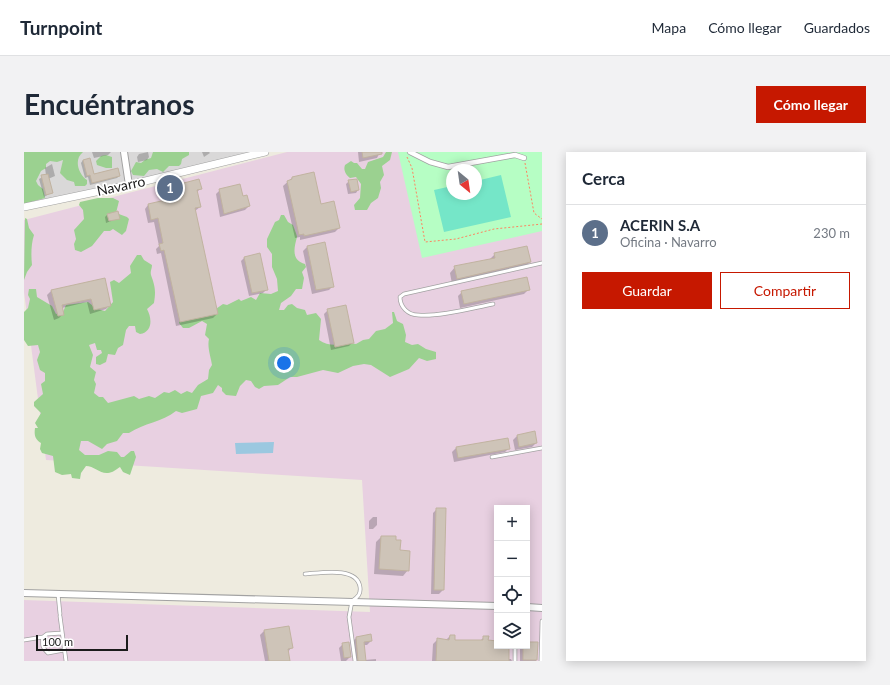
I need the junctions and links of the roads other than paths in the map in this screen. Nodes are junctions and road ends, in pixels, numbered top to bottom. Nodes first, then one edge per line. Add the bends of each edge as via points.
1 (124, 152) edge
2 (262, 152) edge
3 (410, 152) edge
4 (524, 158) road end
5 (129, 185) junction
6 (24, 207) edge
7 (542, 263) edge
8 (493, 304) dead end
9 (542, 448) edge
10 (492, 457) dead end
11 (305, 574) dead end
12 (24, 593) edge
13 (58, 594) junction
14 (352, 601) junction
15 (494, 606) edge
16 (530, 607) edge
17 (542, 608) edge
18 (542, 621) edge
19 (62, 633) junction
20 (43, 637) junction
21 (24, 640) edge
22 (515, 649) edge
23 (64, 650) junction
24 (66, 661) edge
25 (355, 661) edge
26 (514, 661) edge
27 (541, 661) edge

1 - 5 street
2 - 5 street, Navarro
3 - 4 street via 448,167 515,154
5 - 6 street, Navarro
7 - 8 lane via 400,297 404,310 418,316
9 - 10 lane
11 - 14 lane via 344,572 352,575 360,583 358,597
12 - 13 street
13 - 14 street
13 - 19 lane
14 - 15 street
14 - 25 lane via 348,617
16 - 17 street
18 - 27 lane
19 - 20 lane via 47,634
19 - 23 lane
20 - 21 lane
20 - 23 lane via 43,648 48,653
22 - 26 lane
23 - 24 lane

